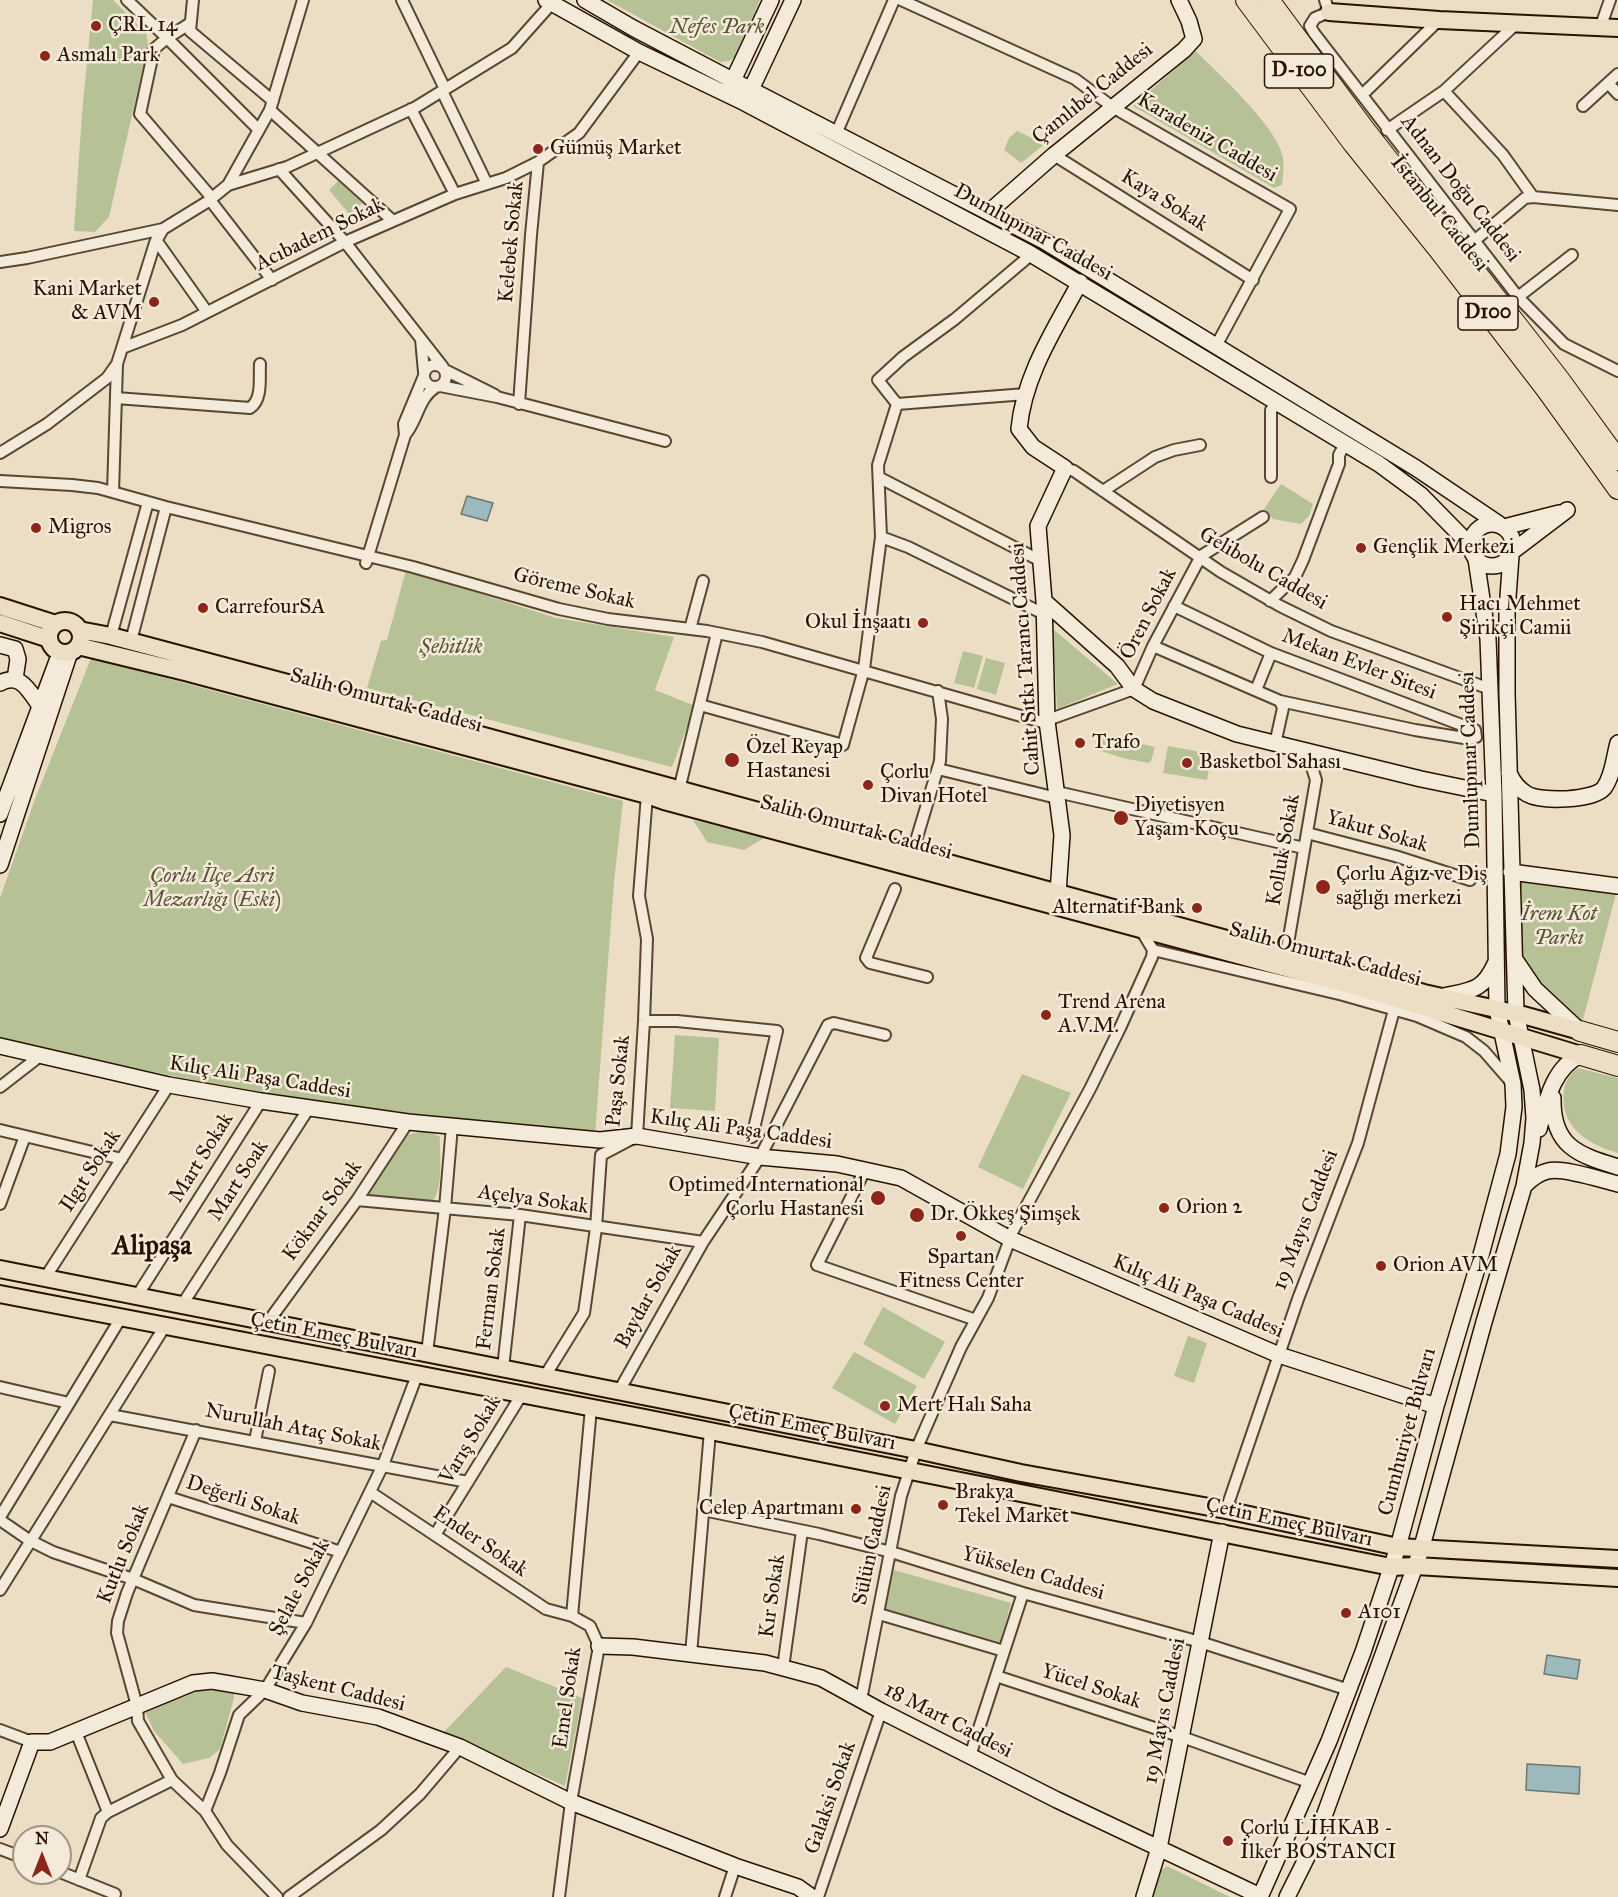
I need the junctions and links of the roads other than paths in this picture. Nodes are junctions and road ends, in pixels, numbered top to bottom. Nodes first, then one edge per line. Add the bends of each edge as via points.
1 (126, 0) edge
2 (193, 0) edge
3 (303, 0) edge
4 (402, 0) edge
5 (585, 0) edge
6 (771, 0) edge
7 (793, 0) edge
8 (894, 0) edge
9 (901, 0) edge
10 (1179, 0) edge
11 (1231, 0) edge
12 (1246, 0) edge
13 (1269, 0) edge
14 (1284, 0) edge
15 (1610, 0) edge
16 (550, 1) edge
17 (1327, 6) edge
18 (1439, 20) junction
19 (189, 24) junction
20 (1516, 24) junction
21 (1600, 28) junction
22 (1618, 28) edge
23 (167, 38) junction
24 (639, 52) junction
25 (1618, 74) edge
26 (1608, 83) junction
27 (730, 88) junction
28 (443, 90) junction
29 (1444, 91) junction
30 (1618, 93) edge
31 (1362, 95) junction
32 (748, 97) junction
33 (272, 105) junction
34 (1583, 106) dead end
35 (1114, 108) junction
36 (411, 109) junction
37 (259, 130) junction
38 (1387, 130) junction
39 (836, 134) junction
40 (1358, 136) junction
41 (317, 153) junction
42 (1054, 154) junction
43 (538, 162) junction
44 (279, 169) junction
45 (487, 184) junction
46 (228, 185) junction
47 (1397, 185) junction
48 (455, 194) junction
49 (1533, 197) junction
50 (211, 199) junction
51 (1618, 205) edge
52 (989, 212) junction
53 (393, 221) junction
54 (163, 230) junction
55 (156, 240) junction
56 (1474, 241) junction
57 (345, 242) junction
58 (1029, 253) junction
59 (1572, 255) dead end
60 (0, 262) edge
61 (272, 280) junction
62 (1253, 280) junction
63 (1080, 282) junction
64 (1518, 297) junction
65 (207, 312) junction
66 (420, 336) junction
67 (1216, 346) junction
68 (122, 348) junction
69 (117, 364) junction
70 (260, 364) dead end
71 (444, 368) junction
72 (1618, 370) edge
73 (424, 374) junction
74 (438, 386) junction
75 (1026, 394) junction
76 (497, 397) junction
77 (116, 398) junction
78 (1278, 403) junction
79 (519, 404) junction
80 (897, 404) junction
81 (405, 435) junction
82 (665, 441) dead end
83 (1345, 444) junction
84 (1200, 445) dead end
85 (0, 453) edge
86 (1618, 460) edge
87 (1065, 468) junction
88 (1271, 477) dead end
89 (880, 478) junction
90 (0, 481) edge
91 (1618, 489) edge
92 (1103, 491) junction
93 (113, 492) junction
94 (148, 502) junction
95 (166, 507) junction
96 (1263, 517) dead end
97 (1502, 526) junction
98 (881, 537) junction
99 (1473, 553) junction
100 (1512, 553) junction
101 (1201, 556) junction
102 (368, 560) junction
103 (1041, 561) junction
104 (703, 581) dead end
105 (1270, 601) junction
106 (0, 606) edge
107 (1174, 606) junction
108 (1044, 608) junction
109 (0, 623) edge
110 (690, 629) junction
111 (52, 632) junction
112 (717, 633) junction
113 (111, 636) junction
114 (131, 641) junction
115 (0, 645) edge
116 (72, 645) junction
117 (1153, 646) junction
118 (1271, 653) junction
119 (864, 669) junction
120 (7, 681) edge
121 (1490, 688) junction
122 (1134, 689) junction
123 (1256, 690) junction
124 (938, 691) junction
125 (1280, 701) junction
126 (699, 705) junction
127 (40, 706) junction
128 (1047, 721) junction
129 (1618, 743) edge
130 (1275, 744) junction
131 (1307, 752) junction
132 (938, 769) junction
133 (1509, 772) junction
134 (679, 790) junction
135 (1610, 791) edge
136 (1494, 794) junction
137 (647, 795) junction
138 (1057, 795) junction
139 (1533, 796) junction
140 (1511, 808) junction
141 (0, 814) edge
142 (1307, 833) junction
143 (1304, 848) junction
144 (912, 854) junction
145 (0, 865) edge
146 (1511, 872) junction
147 (1470, 880) dead end
148 (1618, 886) edge
149 (895, 889) dead end
150 (1058, 893) junction
151 (1141, 930) junction
152 (1153, 950) junction
153 (1286, 955) junction
154 (1514, 958) junction
155 (1497, 961) junction
156 (927, 977) dead end
157 (1444, 996) junction
158 (1497, 1009) junction
159 (1394, 1010) junction
160 (1516, 1013) junction
161 (644, 1021) junction
162 (1580, 1031) junction
163 (1503, 1032) junction
164 (885, 1035) dead end
165 (1521, 1037) junction
166 (1618, 1042) edge
167 (0, 1046) edge
168 (1581, 1054) junction
169 (40, 1056) junction
170 (1618, 1066) edge
171 (1554, 1083) junction
172 (1513, 1084) junction
173 (169, 1085) junction
174 (0, 1087) edge
175 (261, 1101) junction
176 (309, 1108) junction
177 (408, 1122) junction
178 (452, 1126) junction
179 (0, 1130) edge
180 (25, 1136) junction
181 (637, 1136) junction
182 (752, 1137) dead end
183 (760, 1157) junction
184 (122, 1159) junction
185 (1618, 1167) edge
186 (865, 1170) junction
187 (1525, 1182) junction
188 (1618, 1184) edge
189 (357, 1200) junction
190 (0, 1204) edge
191 (445, 1208) junction
192 (520, 1215) junction
193 (596, 1228) junction
194 (1010, 1238) junction
195 (702, 1242) junction
196 (0, 1269) edge
197 (45, 1278) junction
198 (0, 1294) edge
199 (137, 1296) junction
200 (183, 1305) junction
201 (122, 1316) junction
202 (976, 1320) junction
203 (267, 1322) junction
204 (165, 1326) junction
205 (427, 1353) junction
206 (1279, 1355) junction
207 (503, 1368) junction
208 (269, 1371) dead end
209 (417, 1375) junction
210 (545, 1376) junction
211 (0, 1388) edge
212 (619, 1391) junction
213 (522, 1394) junction
214 (69, 1403) junction
215 (1436, 1406) junction
216 (591, 1408) junction
217 (110, 1415) junction
218 (196, 1430) junction
219 (710, 1431) junction
220 (255, 1441) junction
221 (916, 1450) junction
222 (383, 1465) junction
223 (909, 1471) junction
224 (468, 1482) junction
225 (370, 1492) junction
226 (168, 1497) junction
227 (703, 1510) junction
228 (1226, 1510) junction
229 (0, 1518) edge
230 (802, 1531) junction
231 (1222, 1532) junction
232 (435, 1535) junction
233 (29, 1540) junction
234 (1398, 1547) junction
235 (1422, 1550) junction
236 (341, 1552) junction
237 (891, 1552) junction
238 (1618, 1559) edge
239 (1416, 1566) junction
240 (1391, 1567) junction
241 (1618, 1578) edge
242 (133, 1580) junction
243 (0, 1590) edge
244 (1023, 1593) junction
245 (879, 1614) junction
246 (572, 1616) junction
247 (306, 1623) junction
248 (1200, 1642) junction
249 (598, 1646) junction
250 (1004, 1651) junction
251 (691, 1654) junction
252 (783, 1668) junction
253 (996, 1676) junction
254 (264, 1690) junction
255 (1349, 1690) junction
256 (861, 1700) junction
257 (137, 1706) junction
258 (881, 1711) junction
259 (0, 1730) edge
260 (75, 1732) junction
261 (1182, 1737) junction
262 (32, 1742) junction
263 (460, 1748) junction
264 (970, 1756) junction
265 (172, 1780) junction
266 (1311, 1783) junction
267 (571, 1802) junction
268 (205, 1811) junction
269 (108, 1812) junction
270 (0, 1829) edge
271 (1160, 1848) junction
272 (735, 1866) junction
273 (72, 1877) edge
274 (79, 1880) junction
275 (114, 1897) edge
276 (277, 1897) edge
277 (289, 1897) edge
278 (559, 1897) edge
279 (724, 1897) edge
280 (812, 1897) edge
281 (818, 1897) edge
282 (1144, 1897) edge
283 (1260, 1897) edge
284 (1287, 1897) edge

1 - 23 street
2 - 19 street
3 - 33 street
4 - 28 street
5 - 27 main road
6 - 27 main road
7 - 32 main road
8 - 39 street
9 - 35 street, Karadeniz Caddesi via 1075,79
10 - 35 main road, Çamlıbel Caddesi via 1194,39
11 - 47 highway via 1338,146 1378,187
12 - 40 highway, D-100
13 - 40 highway, D-100
14 - 47 highway via 1394,149 1400,162
15 - 21 street
16 - 24 main road
16 - 28 street via 512,48
17 - 18 main road
17 - 31 street, Adnan Doğu Caddesi via 1310,26
18 - 20 main road
18 - 31 street
19 - 23 street
19 - 33 street via 190,31
20 - 21 main road
20 - 29 street
21 - 22 main road
23 - 37 street
23 - 50 street via 154,49 140,114
24 - 27 main road
24 - 43 street, Kelebek Sokak via 579,133
25 - 26 street
26 - 30 street
26 - 34 street
27 - 32 main road
28 - 36 street
28 - 45 street
29 - 38 street
29 - 49 street via 1503,155
31 - 38 street, Adnan Doğu Caddesi
32 - 39 main road, Dumlupınar Caddesi
32 - 58 main road, Dumlupınar Caddesi
33 - 37 street
33 - 41 street
35 - 42 main road, Çamlıbel Caddesi
35 - 62 street, Karadeniz Caddesi via 1290,209
36 - 41 street
36 - 48 street
37 - 46 street
38 - 56 street, Adnan Doğu Caddesi
39 - 52 main road, Dumlupınar Caddesi
40 - 47 highway, İstanbul Caddesi / D-100
41 - 44 street
41 - 53 street
42 - 52 main road, Çamlıbel Caddesi
42 - 62 street, Kaya Sokak
43 - 45 street, Acıbadem Sokak
43 - 79 street, Kelebek Sokak
44 - 46 street
44 - 57 street
45 - 48 street, Acıbadem Sokak
46 - 50 street
47 - 86 highway, İstanbul Caddesi / D-100 via 1559,379
47 - 91 highway, İstanbul Caddesi / D100
48 - 53 street, Acıbadem Sokak
49 - 51 street
49 - 56 street via 1525,198
50 - 54 street
50 - 61 street
52 - 67 main road, Dumlupınar Caddesi
53 - 57 street, Acıbadem Sokak
54 - 55 street
54 - 60 street
55 - 65 street
55 - 68 street
56 - 64 street, Adnan Doğu Caddesi
57 - 61 street, Acıbadem Sokak
57 - 66 street
58 - 63 main road, Dumlupınar Caddesi
58 - 80 street via 878,380
59 - 64 street
61 - 65 street, Acıbadem Sokak
62 - 67 street, Karadeniz Caddesi
63 - 75 main road via 1036,363
63 - 78 main road, Dumlupınar Caddesi
64 - 72 street, Adnan Doğu Caddesi via 1564,344
65 - 68 street, Acıbadem Sokak
66 - 71 street
66 - 73 street
67 - 97 main road, Dumlupınar Caddesi via 1416,468
68 - 69 street
69 - 77 street
69 - 85 street via 107,378 47,424
70 - 77 street via 258,398 250,408
71 - 73 street via 432,365
71 - 74 street via 446,381
71 - 76 street
73 - 74 street via 429,385
73 - 81 street via 404,424
74 - 76 street
74 - 81 street via 425,397
75 - 80 street
75 - 87 main road via 1019,429 1033,447
76 - 79 street
77 - 93 street
78 - 83 main road, Dumlupınar Caddesi
78 - 88 street via 1271,410
79 - 82 street
80 - 89 street via 878,465
81 - 102 street
83 - 99 main road, Dumlupınar Caddesi via 1422,495
83 - 105 street via 1295,577
84 - 92 street via 1155,457
87 - 92 street, Gelibolu Caddesi
87 - 103 main road, Cahit Sıtkı Tarancı Caddesi via 1038,526
89 - 98 street
89 - 103 street
90 - 93 street, Göreme Sokak
92 - 101 street, Gelibolu Caddesi
93 - 94 street, Göreme Sokak
94 - 95 street, Göreme Sokak
94 - 113 street
95 - 102 street, Göreme Sokak
95 - 114 street
96 - 101 street
97 - 99 main road via 1485,524 1479,528 1471,539
97 - 100 main road via 1513,540
97 - 100 main road via 1567,510
98 - 108 street
98 - 119 street
99 - 100 main road via 1488,566 1506,561
99 - 121 main road, Dumlupınar Caddesi via 1488,639
100 - 133 main road, Dumlupınar Caddesi via 1507,610
101 - 105 street, Gelibolu Caddesi
101 - 107 street, Ören Sokak
102 - 110 street, Göreme Sokak via 559,609
103 - 108 main road, Cahit Sıtkı Tarancı Caddesi
104 - 110 street
105 - 121 street, Gelibolu Caddesi via 1331,631
106 - 111 main road
107 - 117 street, Ören Sokak
107 - 118 street, Mekan Evler Sitesi
108 - 122 main road via 1117,666
108 - 128 main road, Cahit Sıtkı Tarancı Caddesi
109 - 111 main road
110 - 112 street, Göreme Sokak
111 - 116 main road via 52,647
111 - 116 main road via 60,622 71,623
112 - 119 street, Göreme Sokak
112 - 126 street
113 - 114 main road, Salih Omurtak Caddesi
113 - 116 main road, Salih Omurtak Caddesi
114 - 134 main road, Salih Omurtak Caddesi
115 - 120 main road via 15,648 18,659
116 - 127 main road
116 - 137 main road, Salih Omurtak Caddesi
116 - 145 main road
117 - 122 street, Ören Sokak
117 - 123 street
118 - 123 street
118 - 125 street, Mekan Evler Sitesi via 1475,730 1476,737 1415,730
119 - 124 street, Göreme Sokak
119 - 126 street via 843,745
120 - 127 main road via 23,682
121 - 136 main road, Dumlupınar Caddesi
122 - 128 street
122 - 130 main road via 1237,734
123 - 125 street
124 - 128 street, Göreme Sokak
124 - 132 street via 942,719
125 - 130 street via 1283,708
126 - 134 street
127 - 141 main road
128 - 138 main road, Cahit Sıtkı Tarancı Caddesi
129 - 135 main road via 1609,778
130 - 131 main road
131 - 136 main road
131 - 142 street, Kolluk Sokak via 1316,780
132 - 138 street, Yakut Sokak
132 - 144 street
133 - 139 main road via 1516,786
133 - 140 main road, Dumlupınar Caddesi
134 - 144 main road, Salih Omurtak Caddesi
135 - 139 main road via 1563,799
136 - 155 main road, Dumlupınar Caddesi
137 - 151 main road, Salih Omurtak Caddesi
137 - 161 street, Paşa Sokak via 639,896 646,939
138 - 143 street, Yakut Sokak
138 - 150 main road, Cahit Sıtkı Tarancı Caddesi via 1062,835
139 - 140 main road via 1518,800
140 - 146 main road, Dumlupınar Caddesi
142 - 143 street, Kolluk Sokak
142 - 147 street, Yakut Sokak
143 - 153 street, Kolluk Sokak
144 - 150 main road, Salih Omurtak Caddesi
146 - 148 main road
146 - 154 main road, Dumlupınar Caddesi
149 - 156 street via 866,958 870,963
150 - 153 main road, Salih Omurtak Caddesi
151 - 152 street
151 - 163 main road, Salih Omurtak Caddesi via 1364,988
152 - 159 street
152 - 194 street, Sülün Caddesi via 1090,1089
153 - 157 main road, Salih Omurtak Caddesi
154 - 160 main road, Cumhuriyet Bulvarı
154 - 162 main road via 1535,989
155 - 157 main road via 1484,983
155 - 158 main road, Dumlupınar Caddesi
157 - 158 main road, Salih Omurtak Caddesi
158 - 160 main road, Salih Omurtak Caddesi
158 - 163 main road, Cumhuriyet Bulvarı
159 - 172 street via 1466,1037
159 - 206 street, 19 Mayıs Caddesi via 1358,1143
160 - 162 main road, Salih Omurtak Caddesi
160 - 165 main road, Cumhuriyet Bulvarı
161 - 181 street, Paşa Sokak
161 - 182 street via 777,1031
162 - 166 highway, Salih Omurtak Caddesi
163 - 165 main road, Salih Omurtak Caddesi
163 - 172 main road, Cumhuriyet Bulvarı
164 - 183 street, Baydar Sokak via 834,1023 828,1025
165 - 168 main road, Salih Omurtak Caddesi
165 - 187 main road, Cumhuriyet Bulvarı via 1534,1118
167 - 169 main road, Kılıç Ali Paşa Caddesi
168 - 170 highway, Salih Omurtak Caddesi
168 - 171 main road via 1570,1059
169 - 173 main road, Kılıç Ali Paşa Caddesi
169 - 174 street
171 - 185 main road via 1553,1116 1565,1141 1581,1154
171 - 187 main road
172 - 215 main road, Cumhuriyet Bulvarı via 1508,1154
173 - 175 main road, Kılıç Ali Paşa Caddesi
173 - 184 street, Ilgıt Sokak
175 - 176 main road, Kılıç Ali Paşa Caddesi
175 - 199 street, Mart Sokak
176 - 177 main road, Kılıç Ali Paşa Caddesi
176 - 200 street, Mart Soak
177 - 178 main road, Kılıç Ali Paşa Caddesi
177 - 189 street, Köknar Sokak
178 - 181 main road, Kılıç Ali Paşa Caddesi via 600,1140
178 - 191 street
179 - 180 street
180 - 184 street
180 - 190 street
181 - 183 main road, Kılıç Ali Paşa Caddesi
181 - 193 street, Paşa Sokak via 601,1155
183 - 186 main road, Kılıç Ali Paşa Caddesi
183 - 195 street, Baydar Sokak
184 - 197 street, Ilgıt Sokak
186 - 194 main road, Kılıç Ali Paşa Caddesi via 901,1178
186 - 202 street via 817,1265
187 - 188 main road via 1547,1171 1560,1170
187 - 235 main road, Cumhuriyet Bulvarı
189 - 191 street, Açelya Sokak
189 - 203 street, Köknar Sokak
191 - 192 street, Açelya Sokak
191 - 205 street
192 - 193 street, Açelya Sokak
192 - 207 street, Ferman Sokak
193 - 195 street, Açelya Sokak
193 - 210 street, Paşa Sokak via 584,1313
194 - 202 street, Sülün Caddesi
194 - 206 main road, Kılıç Ali Paşa Caddesi
195 - 212 street, Baydar Sokak
196 - 197 main road, Çetin Emeç Bulvarı
197 - 199 main road, Çetin Emeç Bulvarı
198 - 201 main road, Çetin Emeç Bulvarı
199 - 200 main road, Çetin Emeç Bulvarı
200 - 203 main road, Çetin Emeç Bulvarı
201 - 204 main road, Çetin Emeç Bulvarı
201 - 214 street
202 - 221 street, Sülün Caddesi
203 - 205 main road, Çetin Emeç Bulvarı
204 - 209 main road, Çetin Emeç Bulvarı
204 - 217 street
205 - 207 main road, Çetin Emeç Bulvarı
206 - 215 main road, Kılıç Ali Paşa Caddesi
206 - 228 street, 19 Mayıs Caddesi
207 - 210 main road, Çetin Emeç Bulvarı
208 - 220 street
209 - 213 main road, Çetin Emeç Bulvarı
209 - 222 street, Şelale Sokak
210 - 212 main road, Çetin Emeç Bulvarı
211 - 214 street
212 - 221 main road, Çetin Emeç Bulvarı
213 - 216 main road, Çetin Emeç Bulvarı
213 - 224 street, Varış Sokak
214 - 229 street
215 - 234 main road, Cumhuriyet Bulvarı
216 - 219 main road, Çetin Emeç Bulvarı
216 - 246 street, Emel Sokak
217 - 218 street, Nurullah Ataç Sokak
217 - 233 street
218 - 220 street, Nurullah Ataç Sokak
218 - 226 street, Kutlu Sokak
219 - 223 main road, Çetin Emeç Bulvarı
219 - 227 street
220 - 222 street, Nurullah Ataç Sokak
221 - 223 street, Sülün Caddesi
221 - 228 main road, Çetin Emeç Bulvarı
222 - 224 street, Nurullah Ataç Sokak
222 - 225 street, Şelale Sokak
223 - 231 main road, Çetin Emeç Bulvarı
223 - 237 street, Sülün Caddesi
224 - 232 street, Varış Sokak
225 - 232 street, Ender Sokak
225 - 236 street, Şelale Sokak
226 - 236 street, Değerli Sokak
226 - 242 street, Kutlu Sokak
227 - 230 street, Yükselen Caddesi
227 - 251 street
228 - 234 main road, Çetin Emeç Bulvarı
229 - 233 street
230 - 237 street, Yükselen Caddesi
230 - 252 street, Kır Sokak
231 - 240 main road, Çetin Emeç Bulvarı
231 - 248 main road, 19 Mayıs Caddesi
232 - 246 street, Ender Sokak via 546,1610
233 - 242 street
233 - 243 street
234 - 235 main road, Çetin Emeç Bulvarı
234 - 240 main road, Cumhuriyet Bulvarı
235 - 238 main road, Çetin Emeç Bulvarı
235 - 239 main road, Cumhuriyet Bulvarı
236 - 247 street, Şelale Sokak
237 - 244 street, Yükselen Caddesi
237 - 245 street, Sülün Caddesi
239 - 240 main road, Çetin Emeç Bulvarı
239 - 241 main road, Çetin Emeç Bulvarı
239 - 284 main road, Cumhuriyet Bulvarı via 1315,1841
240 - 255 main road, Cumhuriyet Bulvarı
242 - 247 street via 194,1605
242 - 257 street, Kutlu Sokak via 117,1633
244 - 248 street, Yükselen Caddesi
244 - 250 street
245 - 250 street
245 - 256 street, Sülün Caddesi
246 - 249 street, Emel Sokak via 590,1626
247 - 254 street, Şelale Sokak
248 - 255 street, Yükselen Caddesi
248 - 261 main road, 19 Mayıs Caddesi
249 - 251 main road, 18 Mart Caddesi
249 - 267 street, Emel Sokak
250 - 253 street
251 - 252 main road, 18 Mart Caddesi
252 - 256 main road, 18 Mart Caddesi via 822,1678
253 - 261 street, Yücel Sokak
253 - 264 street
254 - 257 main road, Taşkent Caddesi via 212,1681 193,1683
254 - 263 main road, Taşkent Caddesi via 302,1703 378,1717
254 - 268 street, Şelale Sokak via 239,1715
255 - 266 main road, Cumhuriyet Bulvarı
256 - 258 main road, 18 Mart Caddesi
257 - 260 main road, Taşkent Caddesi
257 - 265 street, Kutlu Sokak via 138,1721
258 - 264 main road, 18 Mart Caddesi
258 - 281 street, Galaksi Sokak
259 - 262 street
260 - 262 main road, Taşkent Caddesi via 50,1742
260 - 269 street
261 - 266 street, Yücel Sokak
261 - 271 main road, 19 Mayıs Caddesi
262 - 270 main road
263 - 267 main road, Taşkent Caddesi
263 - 277 street via 420,1794 381,1830
264 - 271 main road, 18 Mart Caddesi
265 - 268 street, Kutlu Sokak
265 - 269 street
266 - 283 main road, Cumhuriyet Bulvarı
267 - 272 main road, Taşkent Caddesi
267 - 278 street, Emel Sokak
268 - 276 street, Kutlu Sokak via 227,1845
269 - 274 street via 101,1818
271 - 282 main road, 19 Mayıs Caddesi
271 - 283 main road, 18 Mart Caddesi
272 - 279 street
272 - 280 main road, Taşkent Caddesi via 798,1887
273 - 274 street
274 - 275 street via 115,1894

